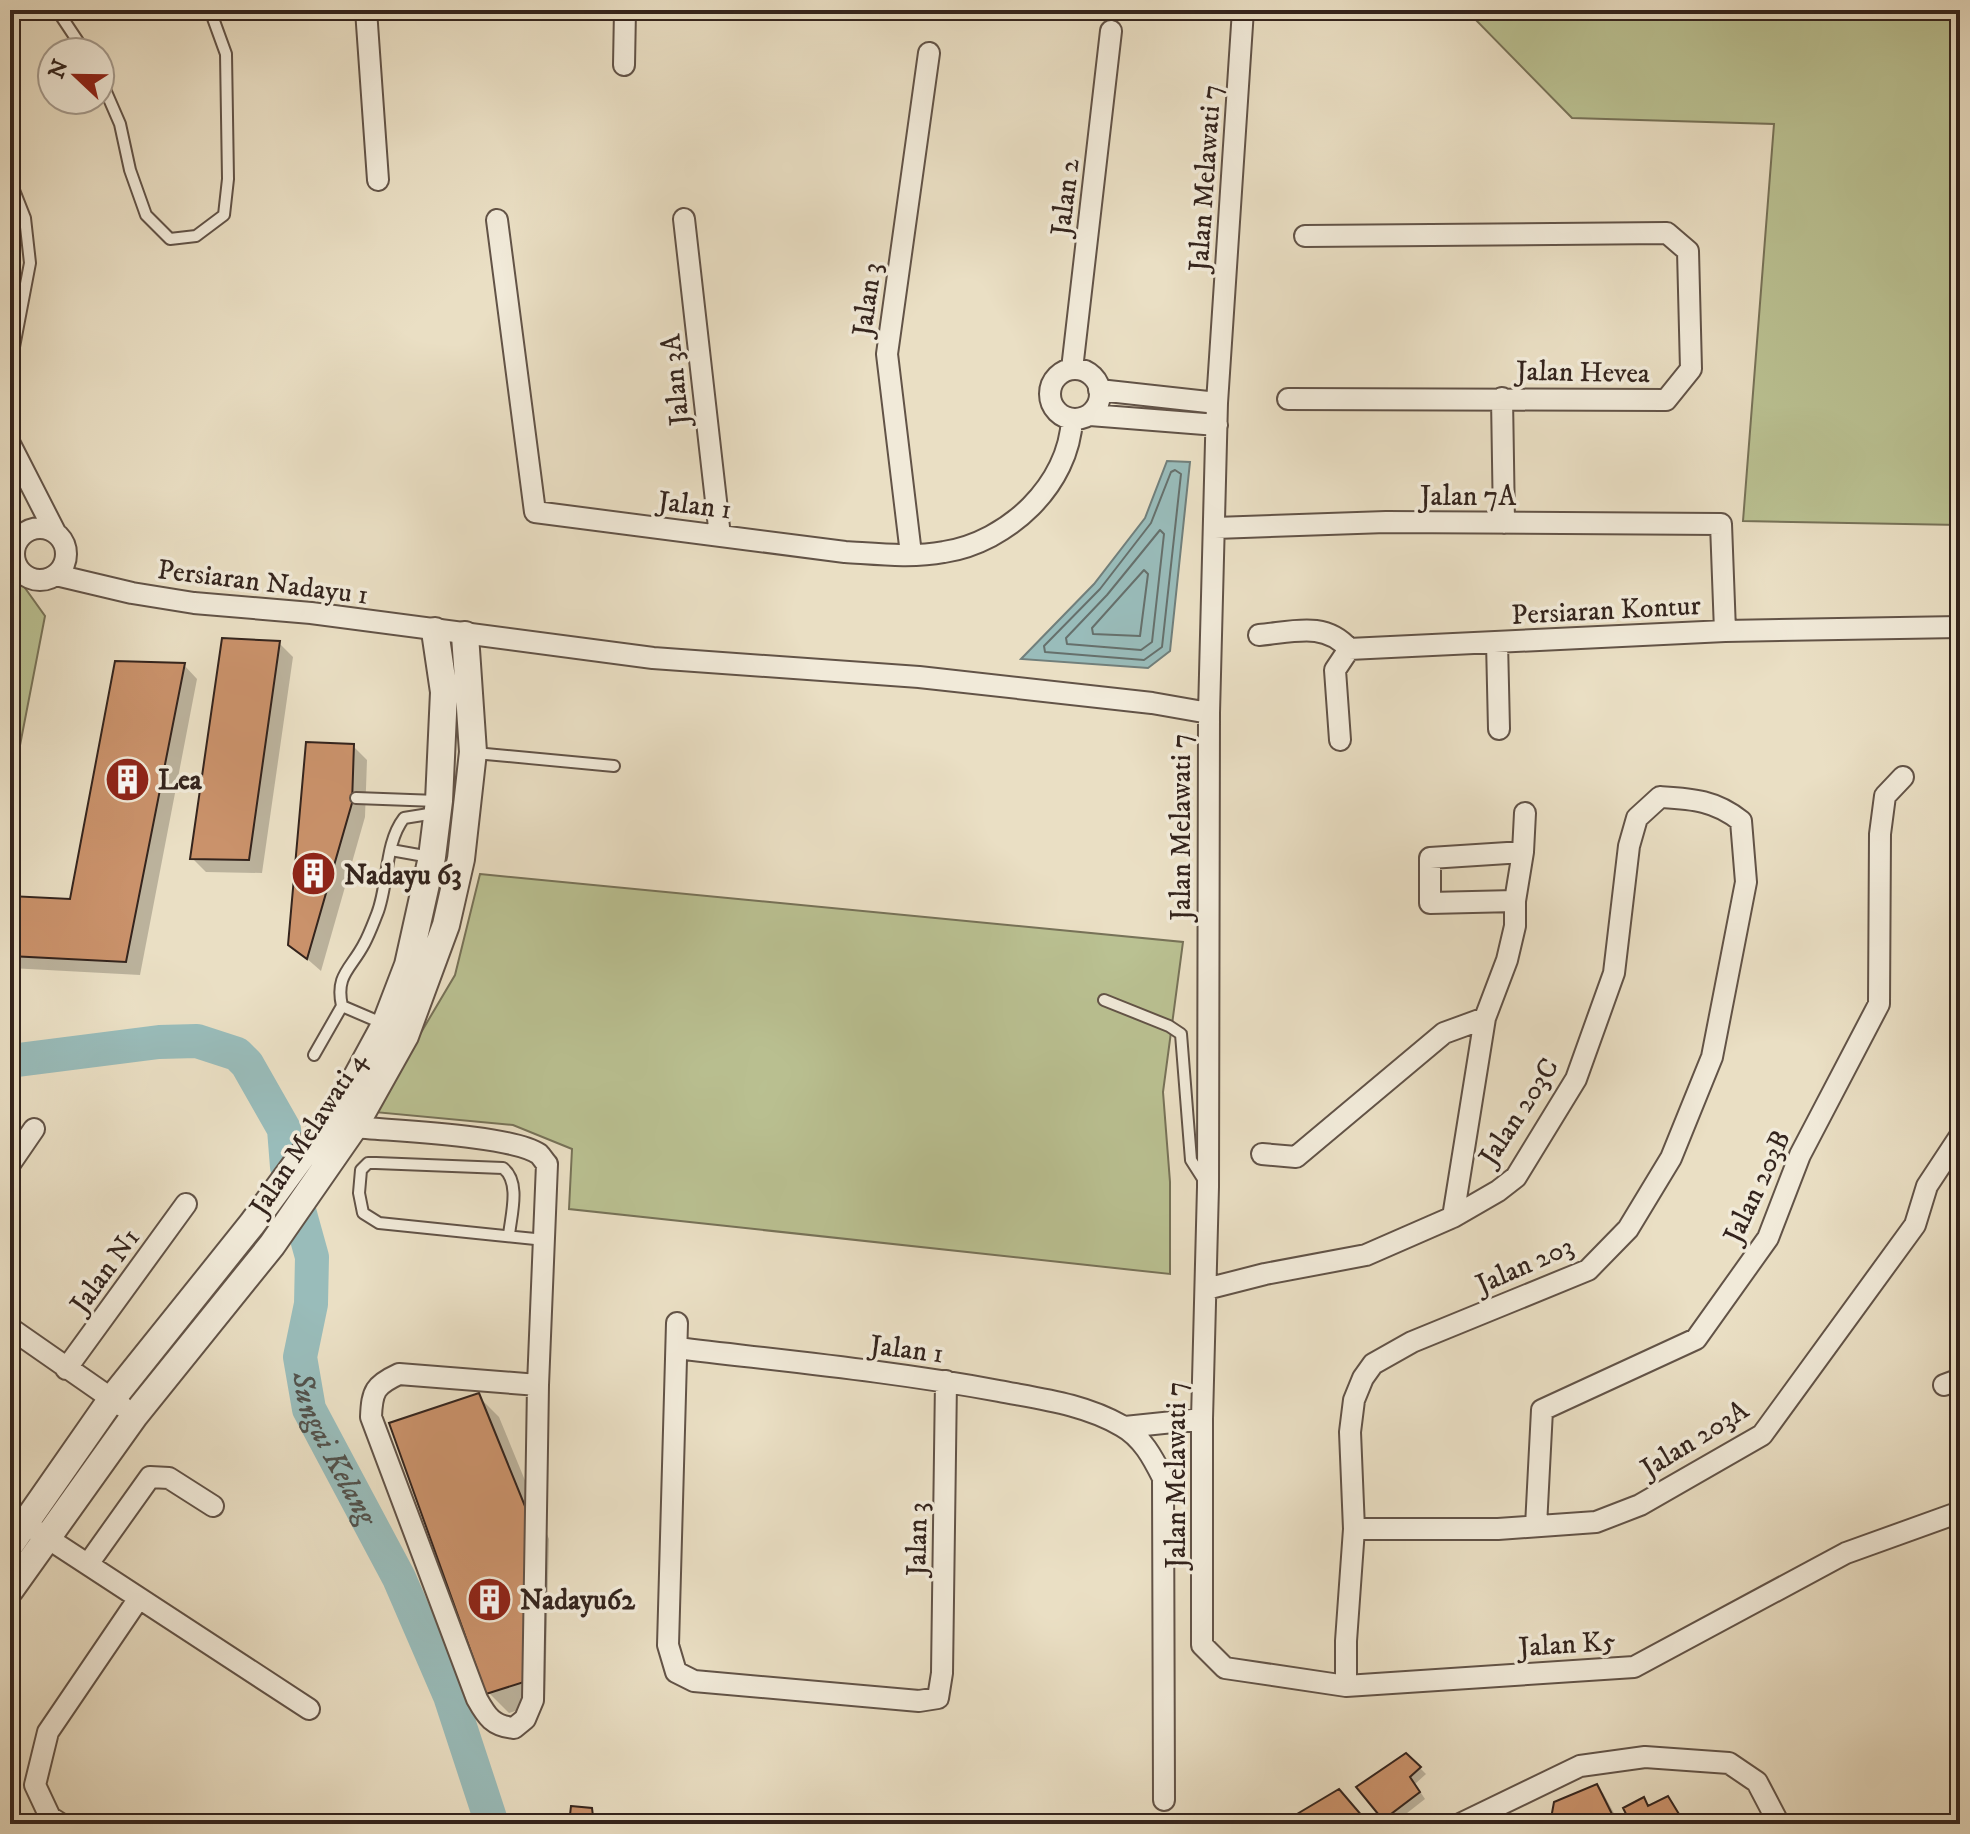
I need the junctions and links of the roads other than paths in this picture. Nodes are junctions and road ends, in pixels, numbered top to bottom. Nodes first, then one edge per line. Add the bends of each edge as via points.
1 (57, 10) edge
2 (210, 10) edge
3 (366, 10) edge
4 (625, 10) edge
5 (1243, 10) edge
6 (1111, 31) dead end
7 (74, 36) edge
8 (929, 53) dead end
9 (624, 65) dead end
10 (116, 115) edge
11 (10, 180) edge
12 (378, 180) dead end
13 (684, 219) dead end
14 (497, 220) dead end
15 (1305, 236) dead end
16 (24, 304) junction
17 (10, 337) edge
18 (10, 368) edge
19 (1072, 369) junction
20 (1099, 390) junction
21 (1502, 398) junction
22 (1288, 399) dead end
23 (1217, 403) junction
24 (1081, 417) junction
25 (1217, 425) junction
26 (10, 444) edge
27 (1504, 523) junction
28 (1215, 528) junction
29 (55, 532) junction
30 (720, 536) junction
31 (911, 554) junction
32 (14, 560) edge
33 (56, 575) junction
34 (1960, 627) edge
35 (435, 631) junction
36 (1725, 631) junction
37 (465, 635) junction
38 (1259, 635) dead end
39 (1497, 642) junction
40 (1349, 649) junction
41 (1209, 713) junction
42 (1499, 729) dead end
43 (1340, 740) dead end
44 (473, 752) junction
45 (614, 766) dead end
46 (1903, 777) dead end
47 (356, 798) dead end
48 (1689, 799) joint
49 (438, 807) junction
50 (1525, 813) dead end
51 (391, 850) junction
52 (1523, 852) junction
53 (432, 857) junction
54 (1515, 901) junction
55 (1104, 1000) dead end
56 (342, 1006) junction
57 (1485, 1018) junction
58 (385, 1025) junction
59 (314, 1055) dead end
60 (354, 1127) junction
61 (34, 1129) dead end
62 (1960, 1136) edge
63 (1262, 1154) dead end
64 (10, 1164) edge
65 (303, 1177) junction
66 (1208, 1187) junction
67 (186, 1204) dead end
68 (1453, 1217) junction
69 (509, 1235) junction
70 (545, 1240) junction
71 (1206, 1289) junction
72 (677, 1323) dead end
73 (10, 1328) edge
74 (677, 1348) junction
75 (66, 1369) junction
76 (946, 1381) junction
77 (538, 1385) junction
78 (111, 1400) junction
79 (135, 1415) junction
80 (1202, 1419) junction
81 (1125, 1427) junction
82 (213, 1506) dead end
83 (1960, 1512) edge
84 (1536, 1526) junction
85 (1354, 1529) junction
86 (36, 1530) junction
87 (10, 1545) edge
88 (88, 1564) junction
89 (10, 1590) edge
90 (139, 1598) junction
91 (1202, 1645) joint
92 (1346, 1686) junction
93 (309, 1709) dead end
94 (1164, 1800) dead end
95 (61, 1824) edge
96 (1460, 1824) edge
97 (1779, 1824) edge

1 - 7 lane
2 - 10 lane via 226,54 224,215 196,236 170,239 146,215
3 - 12 street
4 - 9 street
5 - 23 street, Jalan Melawati 7
6 - 19 street, Jalan 2
8 - 31 street, Jalan 3 via 887,354
11 - 16 lane via 25,218 30,263
13 - 30 street, Jalan 3A
14 - 30 street, Jalan 1 via 535,512
15 - 21 street, Jalan Hevea via 1667,233 1688,251 1691,369 1666,400
16 - 17 lane
16 - 18 lane
19 - 20 street via 1087,372
19 - 24 street via 1051,387 1050,402 1058,414
20 - 23 street
20 - 24 street via 1099,399
21 - 22 street, Jalan Hevea
21 - 27 street
23 - 25 street, Jalan Melawati 7
24 - 25 street
24 - 31 street, Jalan 1 via 1056,477 1023,515 979,543
25 - 28 street, Jalan Melawati 7
26 - 29 street
27 - 28 street, Jalan 7A
27 - 36 street, Jalan 7A via 1721,524
28 - 41 street, Jalan Melawati 7
29 - 32 street via 45,527 24,533
29 - 33 street via 65,545 65,561
30 - 31 street, Jalan 1 via 845,552
32 - 33 street via 33,579
33 - 35 street, Persiaran Nadayu 1 via 194,603
34 - 36 street, Persiaran Kontur
35 - 37 street, Persiaran Nadayu 1
35 - 49 street, Jalan Melawati 4 via 444,692
36 - 39 street, Persiaran Kontur
37 - 41 street, Persiaran Nadayu 1 via 653,658 919,677
37 - 44 street, Jalan Melawati 4
38 - 40 street via 1325,631
39 - 40 street, Persiaran Kontur
39 - 42 street
40 - 43 street via 1335,670
41 - 66 street, Jalan Melawati 7
44 - 45 lane
44 - 60 street, Jalan Melawati 4 via 461,859 446,925 405,1036
46 - 84 street, Jalan 203B via 1885,796 1880,834 1879,1004 1800,1155 1768,1238 1696,1339 1542,1410
47 - 49 lane
48 - 68 street, Jalan 203C via 1660,797 1637,818 1614,973 1576,1079 1516,1177
48 - 85 street, Jalan 203 via 1723,806 1741,821 1746,882 1712,1057 1671,1158 1628,1229 1588,1270 1412,1342 1373,1364 1354,1400 1350,1432
49 - 51 lane via 404,818 395,829
49 - 53 street, Jalan Melawati 4
50 - 52 street
51 - 53 lane
51 - 56 lane via 378,910 338,989
52 - 54 street
52 - 54 street via 1430,858 1430,903
53 - 58 street, Jalan Melawati 4 via 408,965
54 - 57 street via 1512,938
55 - 66 lane via 1181,1034 1191,1160
56 - 58 lane
56 - 59 lane
57 - 63 street via 1444,1033 1296,1157
57 - 68 street
58 - 65 street, Jalan Melawati 4
60 - 65 street, Jalan Melawati 4
60 - 70 street via 475,1138 539,1154 547,1164
61 - 64 street
62 - 84 street, Jalan 203A via 1927,1186 1915,1225 1762,1435 1640,1505 1596,1522
65 - 78 street, Jalan Melawati 4 via 252,1224
65 - 79 street, Jalan Melawati 4 via 272,1245
66 - 71 street, Jalan Melawati 7
67 - 75 street, Jalan N1
68 - 71 street, Jalan 203C via 1366,1255
69 - 69 lane via 513,1184 503,1168 368,1163 361,1170 363,1213 379,1223
69 - 70 lane
70 - 77 street
71 - 80 street, Jalan Melawati 7
72 - 74 street
73 - 75 street
74 - 76 street, Jalan 1
74 - 76 street, Jalan 3 via 668,1645 676,1672 694,1681 919,1701 938,1698
75 - 78 street
76 - 81 street, Jalan 1 via 1068,1404
77 - 77 street via 533,1700 525,1719 514,1728 489,1719 477,1699 371,1417 372,1396 383,1381 399,1374
78 - 79 street
78 - 86 street, Jalan Melawati 4
79 - 86 street, Jalan Melawati 4
80 - 81 street
80 - 91 street, Jalan Melawati 7
81 - 94 street via 1151,1453 1163,1478
82 - 88 street via 169,1478 150,1477
83 - 92 street, Jalan K5 via 1846,1553 1634,1667
84 - 85 street, Jalan 203A
85 - 92 street, Jalan 203
86 - 87 street, Jalan Melawati 4
86 - 88 street
86 - 89 street, Jalan Melawati 4
88 - 90 street
90 - 93 street
90 - 95 street via 48,1732 35,1785 50,1817
91 - 92 street, Jalan K5 via 1225,1668
96 - 97 street via 1580,1766 1645,1757 1729,1763 1757,1782

